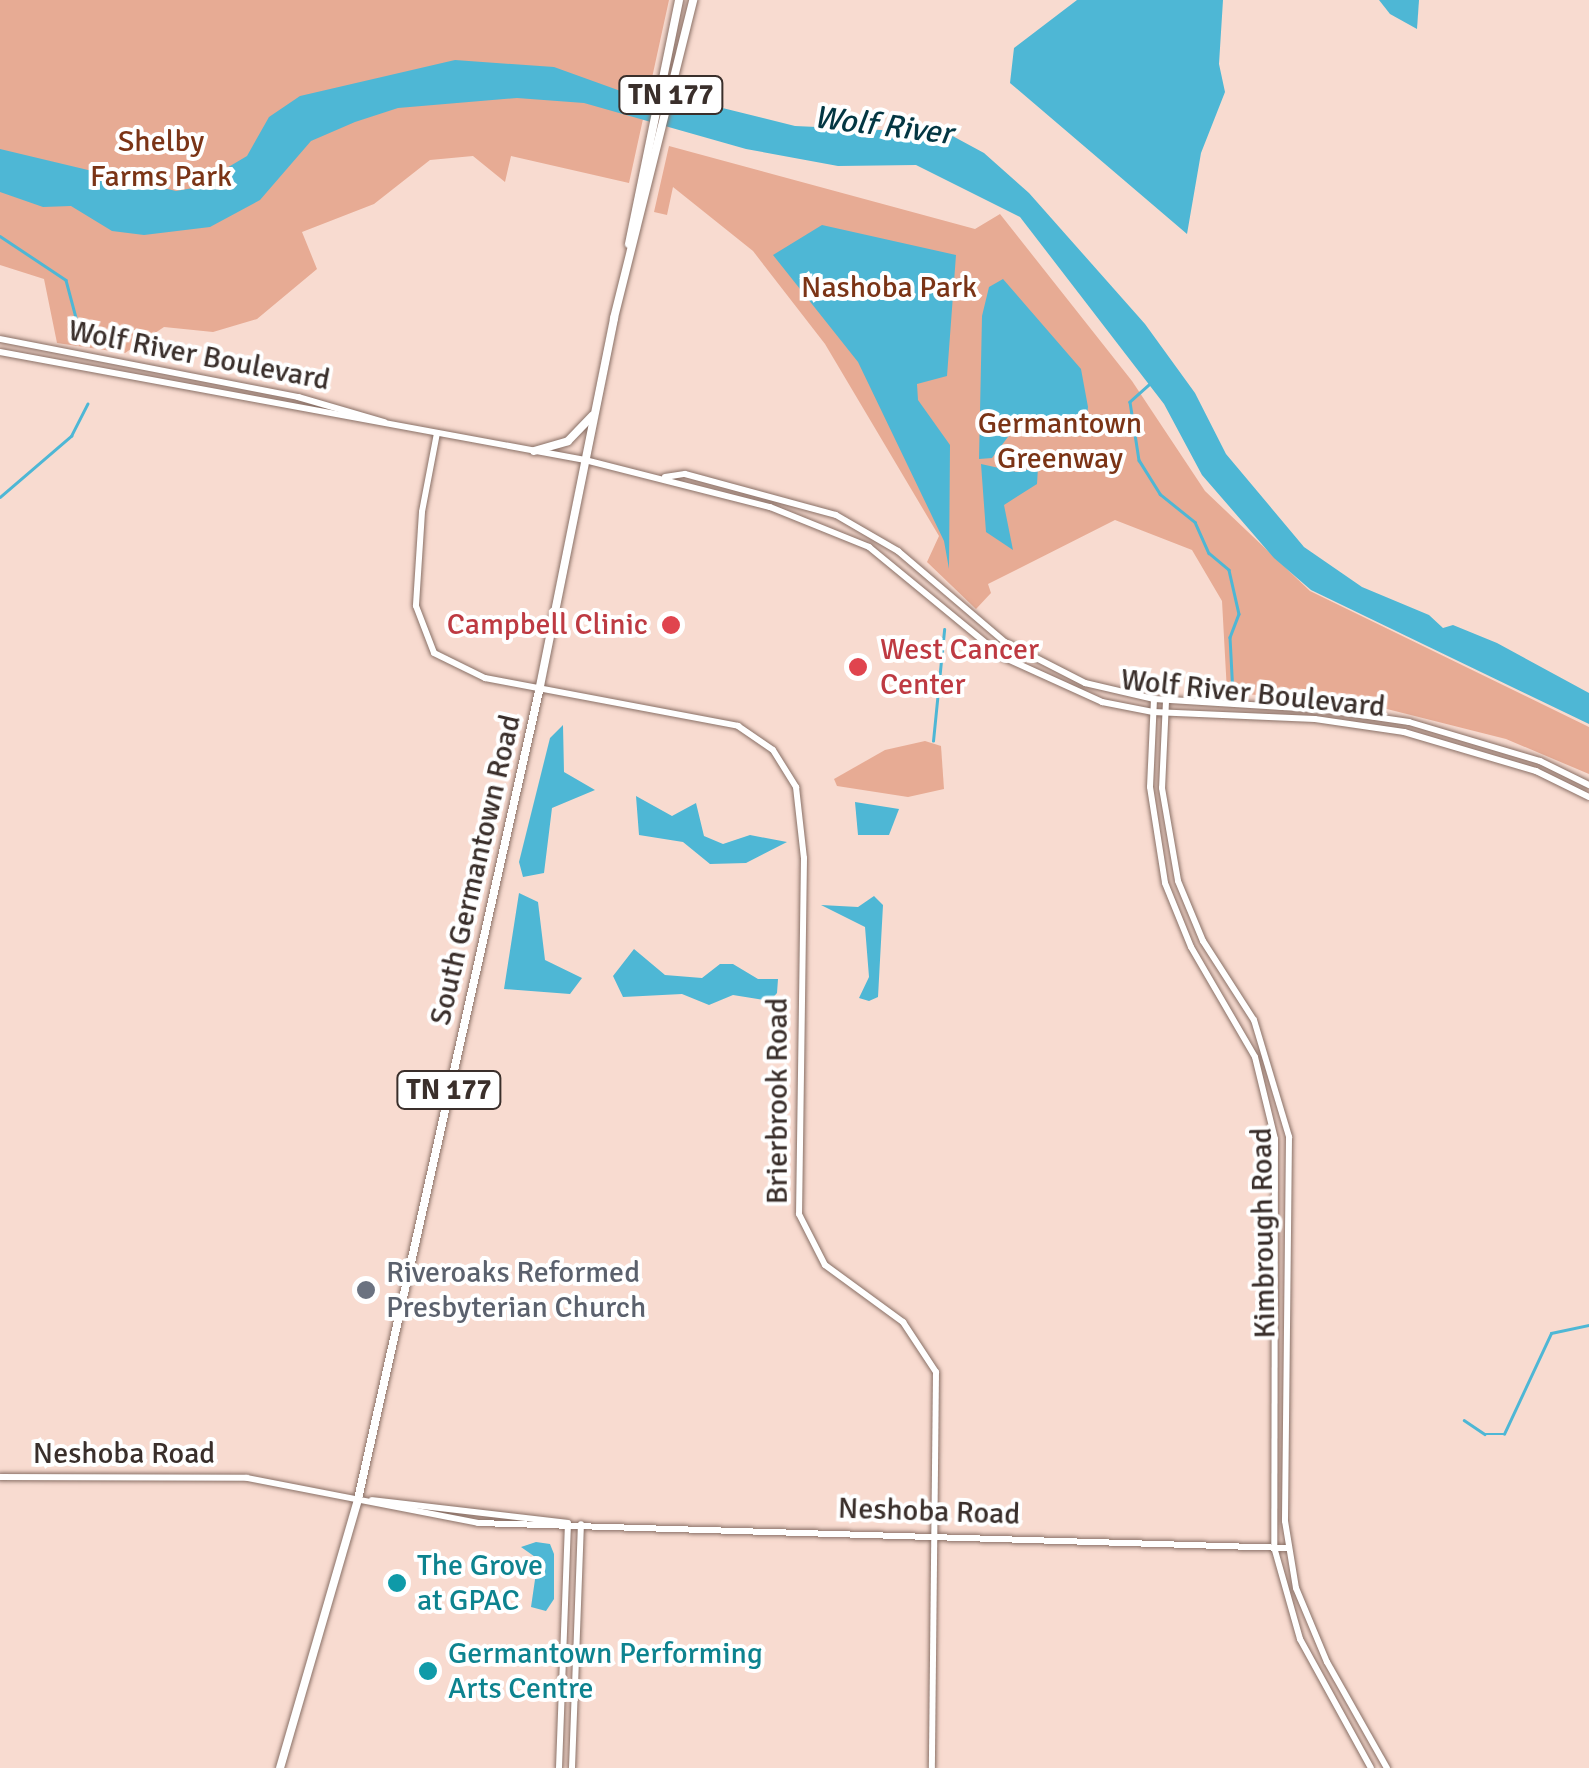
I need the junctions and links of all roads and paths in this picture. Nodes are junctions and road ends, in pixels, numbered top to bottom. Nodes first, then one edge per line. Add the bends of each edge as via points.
1 (678, 0) edge
2 (693, 0) edge
3 (625, 268) junction
4 (0, 340) edge
5 (0, 352) edge
6 (594, 412) junction
7 (387, 423) junction
8 (437, 432) junction
9 (534, 451) junction
10 (585, 460) junction
11 (664, 477) junction
12 (539, 691) junction
13 (1154, 700) junction
14 (1166, 701) junction
15 (1153, 712) junction
16 (1166, 713) junction
17 (1589, 784) edge
18 (1589, 797) edge
19 (0, 1477) edge
20 (362, 1500) junction
21 (568, 1524) junction
22 (581, 1524) junction
23 (937, 1535) junction
24 (1274, 1547) junction
25 (1288, 1548) junction
26 (280, 1768) edge
27 (559, 1768) edge
28 (572, 1768) edge
29 (932, 1768) edge
30 (1371, 1768) edge
31 (1387, 1768) edge

1 - 3 main road, South Germantown Road / TN 177
2 - 3 main road, South Germantown Road / TN 177 via 650,191
3 - 6 main road, South Germantown Road / TN 177
4 - 7 street, Wolf River Boulevard via 358,410
5 - 7 street, Wolf River Boulevard via 358,423
6 - 9 main road via 568,441
6 - 10 main road, South Germantown Road / TN 177
7 - 8 street, Wolf River Boulevard
8 - 9 street, Wolf River Boulevard
8 - 12 street, Brierbrook Road via 422,512 418,624 434,653 452,668
9 - 10 street, Wolf River Boulevard
10 - 11 street, Wolf River Boulevard
10 - 12 main road, South Germantown Road / TN 177
11 - 13 street, Wolf River Boulevard via 704,478 836,515 898,551 1004,642 1040,664
11 - 15 street, Wolf River Boulevard via 833,528 896,565 1003,657 1056,685
12 - 20 main road, South Germantown Road / TN 177
12 - 23 street, Brierbrook Road via 738,726 762,738 789,771 804,826 799,1214 825,1265 902,1322 936,1372
13 - 14 street, Wolf River Boulevard
13 - 15 street, Kimbrough Road
14 - 16 street, Kimbrough Road
14 - 17 street, Wolf River Boulevard via 1409,722
15 - 16 street, Wolf River Boulevard
15 - 24 street, Kimbrough Road via 1152,812 1165,883 1191,947 1255,1057 1275,1139
16 - 18 street, Wolf River Boulevard via 1315,719 1404,732 1536,772
16 - 25 street, Kimbrough Road via 1164,811 1178,881 1203,941 1261,1037 1289,1137
19 - 20 street, Neshoba Road via 230,1477
20 - 21 street, Neshoba Road via 478,1522
20 - 26 main road, South Germantown Road / TN 177
21 - 22 street, Neshoba Road
21 - 27 street
22 - 23 street, Neshoba Road
22 - 28 street
23 - 24 street, Neshoba Road
23 - 29 street, Brierbrook Road
24 - 25 street, Neshoba Road
24 - 30 street, Kimbrough Road via 1300,1639
25 - 31 street, Kimbrough Road via 1305,1616

